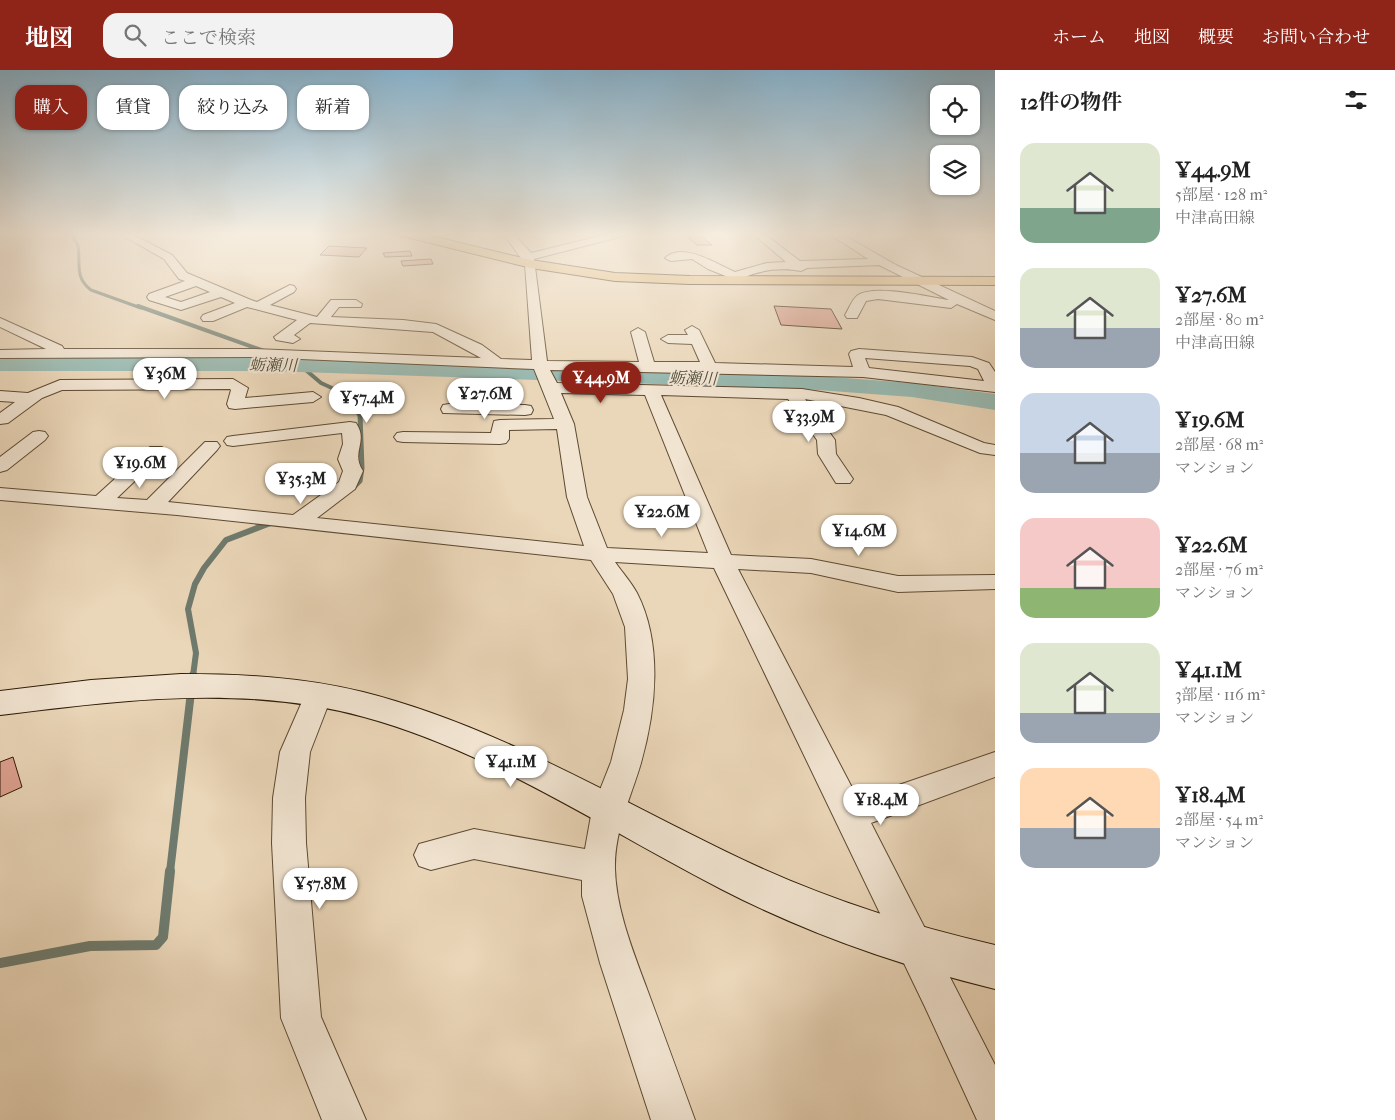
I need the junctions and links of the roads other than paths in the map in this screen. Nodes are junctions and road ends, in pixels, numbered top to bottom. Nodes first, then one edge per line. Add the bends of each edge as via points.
1 (195, 282) joint
2 (532, 282) edge
3 (920, 282) edge
4 (342, 287) dead end
5 (290, 289) dead end
6 (220, 293) junction
7 (336, 303) junction
8 (356, 304) dead end
9 (251, 305) junction
10 (974, 306) junction
11 (995, 308) edge
12 (852, 315) dead end
13 (995, 316) edge
14 (208, 318) dead end
15 (314, 320) junction
16 (0, 322) edge
17 (470, 327) dead end
18 (444, 332) junction
19 (638, 332) dead end
20 (265, 334) dead end
21 (354, 336) dead end
22 (668, 339) dead end
23 (66, 353) junction
24 (0, 354) edge
25 (497, 363) junction
26 (540, 366) junction
27 (648, 366) junction
28 (710, 366) junction
29 (863, 372) junction
30 (550, 386) junction
31 (651, 390) junction
32 (792, 393) junction
33 (0, 396) edge
34 (313, 397) dead end
35 (32, 398) junction
36 (449, 408) dead end
37 (562, 418) junction
38 (2, 419) dead end
39 (39, 436) dead end
40 (402, 437) dead end
41 (233, 441) dead end
42 (210, 446) dead end
43 (995, 450) edge
44 (156, 451) dead end
45 (0, 466) edge
46 (843, 479) dead end
47 (0, 494) edge
48 (101, 502) junction
49 (152, 507) junction
50 (297, 522) junction
51 (598, 554) junction
52 (723, 562) junction
53 (995, 582) edge
54 (318, 695) junction
55 (0, 703) edge
56 (995, 764) edge
57 (608, 810) junction
58 (850, 816) junction
59 (431, 855) dead end
60 (598, 867) junction
61 (915, 946) junction
62 (995, 967) edge
63 (995, 1110) edge
64 (344, 1120) edge
65 (673, 1120) edge

1 - 6 street
1 - 6 street via 152,297 181,306
2 - 26 street
3 - 10 street
4 - 7 street
5 - 9 street
6 - 9 street
7 - 8 street
7 - 15 street
9 - 14 street
9 - 15 street
10 - 11 street
10 - 12 street via 873,296 861,298
10 - 13 street
15 - 18 street via 418,320
15 - 20 street via 287,338
16 - 23 street
17 - 18 street
18 - 21 street via 396,338
18 - 25 street via 477,348
19 - 27 street
22 - 28 street via 694,335
23 - 24 street
23 - 25 street via 254,353
25 - 26 street
26 - 27 street
26 - 30 street
27 - 28 street
28 - 29 street
29 - 29 street via 933,379 995,387 984,366 972,362 859,353 856,354
30 - 31 street
30 - 37 street
31 - 32 street
31 - 52 street
32 - 43 street via 859,403 892,412 980,448
32 - 46 street via 826,440 826,454
33 - 35 street
34 - 35 street via 235,404 240,388 233,384 64,384
35 - 38 street
36 - 37 street
37 - 40 street via 500,425 500,439
37 - 51 street via 577,497
39 - 45 street
41 - 50 street via 350,427 352,445 346,455 353,471 348,485
42 - 49 street
44 - 48 street
47 - 48 street
48 - 49 street
49 - 50 street
50 - 51 street
51 - 52 street
51 - 57 street via 625,594 637,627 641,679 638,710 626,762
52 - 53 street via 811,566 898,584
52 - 58 street
54 - 55 street via 255,687 195,685 111,690
54 - 57 street via 365,705 458,736
54 - 64 street via 295,752 289,798 289,843 301,1018
56 - 58 street
57 - 60 street
57 - 61 street via 754,884
58 - 61 street
59 - 60 street via 474,844
60 - 65 street via 605,918
61 - 62 street
61 - 63 street

